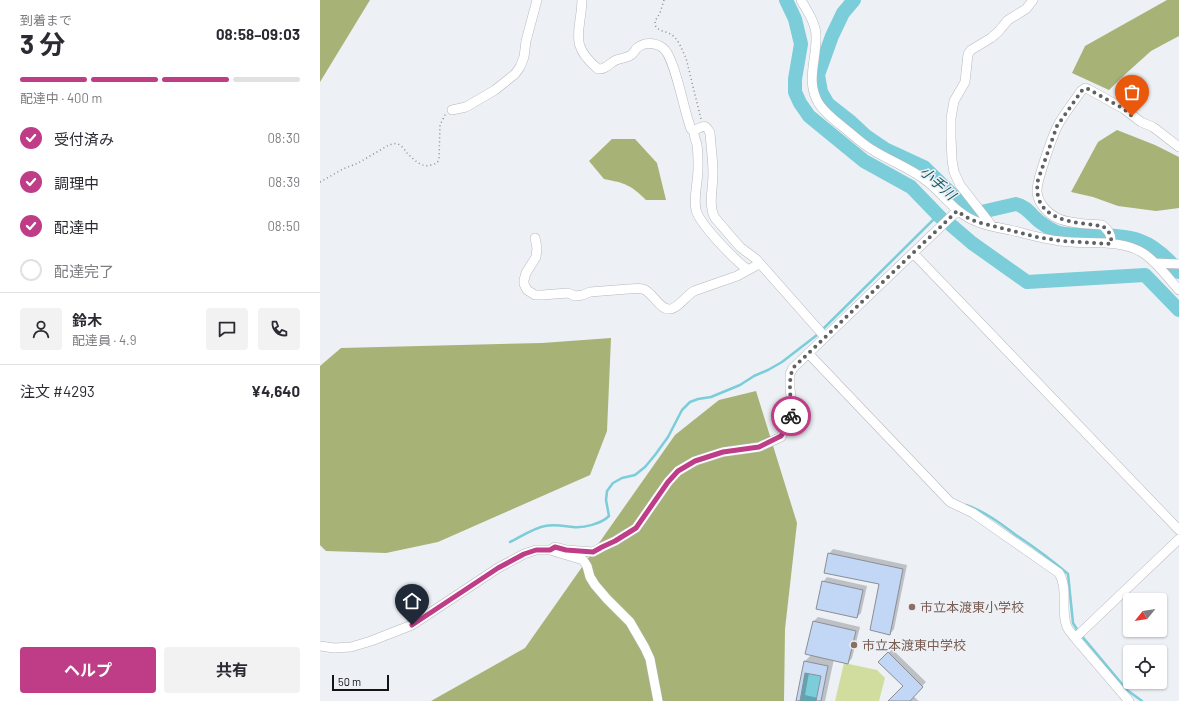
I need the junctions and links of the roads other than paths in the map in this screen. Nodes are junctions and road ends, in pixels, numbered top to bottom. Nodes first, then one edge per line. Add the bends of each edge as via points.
1 (537, 0) edge
2 (582, 0) edge
3 (801, 0) edge
4 (1033, 0) edge
5 (452, 110) road end
6 (694, 130) junction
7 (1179, 147) edge
8 (957, 211) junction
9 (992, 226) junction
10 (534, 238) dead end
11 (1111, 239) junction
12 (913, 253) junction
13 (759, 264) junction
14 (1159, 264) junction
15 (1179, 264) edge
16 (748, 270) junction
17 (1179, 290) edge
18 (826, 337) junction
19 (808, 353) junction
20 (1179, 530) edge
21 (1179, 539) edge
22 (550, 550) junction
23 (1078, 635) junction
24 (320, 646) edge
25 (658, 701) edge
26 (1129, 701) edge

1 - 5 street via 524,57 515,74 495,90 466,107
2 - 6 street via 578,36 589,61 601,69 615,60 631,56 636,49 645,44 655,44 662,48 668,53 691,128
3 - 8 street via 814,24 816,34 811,75 814,95 819,104 827,114 871,149 926,180
4 - 9 street via 991,38 971,50 968,54 965,82 954,101 951,118 954,172 960,185
6 - 13 street via 704,126 710,133 713,214 740,248
6 - 16 street via 699,166 696,199 699,217
7 - 11 street via 1153,127 1100,95 1086,88 1081,91 1057,126 1038,180 1037,192 1043,206 1057,218 1102,226 1106,228
8 - 9 street via 977,222
8 - 12 street
9 - 11 street via 1061,241
10 - 16 street via 536,257 526,273 524,284 527,290 535,295 568,293 575,296 590,292 642,289 668,310 677,306 694,291
11 - 14 street
12 - 18 street
12 - 20 street
13 - 16 street
13 - 18 street
14 - 15 street
14 - 17 street
18 - 19 street
19 - 22 street via 790,374 790,422 781,436 759,447 723,452 695,461 678,471 636,528 593,552 555,547
19 - 23 street via 950,502 973,513 1059,573 1064,585 1065,620 1067,626
21 - 23 street
22 - 24 street via 536,550 524,554 498,568 412,625 351,647
22 - 25 street via 583,560 595,585 630,622 650,659
23 - 26 street

